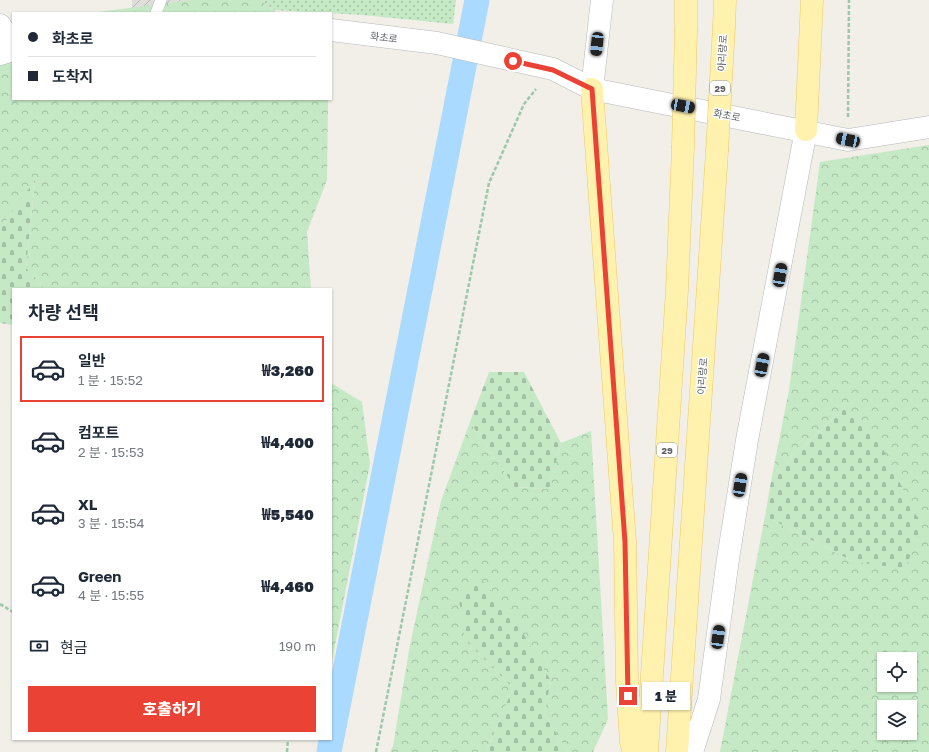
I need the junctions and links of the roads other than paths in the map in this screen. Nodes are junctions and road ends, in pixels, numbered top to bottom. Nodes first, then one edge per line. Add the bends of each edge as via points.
1 (160, 0) edge
2 (602, 0) edge
3 (686, 0) edge
4 (725, 0) edge
5 (812, 0) edge
6 (156, 12) edge
7 (0, 24) edge
8 (332, 30) edge
9 (12, 44) edge
10 (12, 50) edge
11 (0, 54) edge
12 (592, 89) junction
13 (929, 127) edge
14 (806, 130) junction
15 (634, 752) edge
16 (647, 752) edge
17 (677, 752) edge
18 (692, 752) edge

1 - 6 lane
2 - 12 street
3 - 16 main road, 29, bridge via 677,290
4 - 17 main road, 아리랑로 / 29, bridge
5 - 14 main road
7 - 9 street
8 - 12 street, 화초로 via 437,44 553,70
10 - 11 street
12 - 14 street, 화초로
12 - 15 main road via 625,542 626,681
13 - 14 street, 화초로 via 848,140
14 - 18 street via 748,440 728,559 709,699

